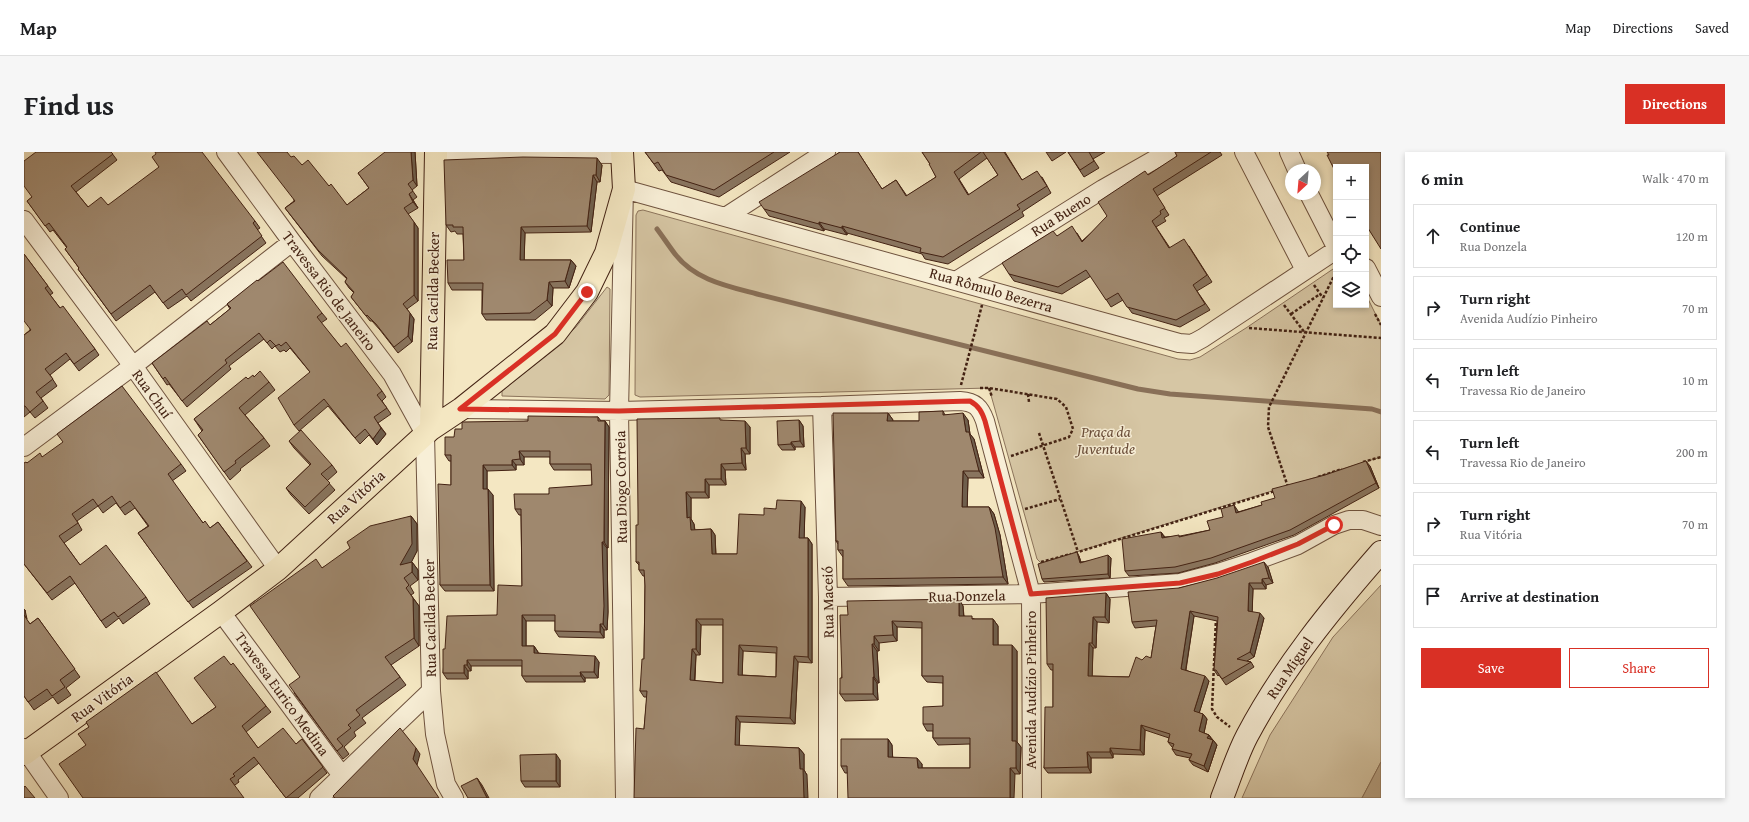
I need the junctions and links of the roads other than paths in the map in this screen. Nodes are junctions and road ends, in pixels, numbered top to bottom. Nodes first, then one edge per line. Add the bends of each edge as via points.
1 (226, 152) edge
2 (436, 152) edge
3 (826, 152) edge
4 (1168, 152) edge
5 (1244, 152) edge
6 (1288, 152) edge
7 (622, 153) edge
8 (1295, 164) edge
9 (624, 189) junction
10 (1313, 200) edge
11 (727, 216) junction
12 (24, 220) edge
13 (292, 242) junction
14 (1333, 242) edge
15 (1333, 251) edge
16 (1368, 272) edge
17 (1309, 276) junction
18 (956, 281) junction
19 (1381, 297) edge
20 (133, 366) junction
21 (822, 406) junction
22 (460, 409) junction
23 (619, 411) junction
24 (428, 432) junction
25 (24, 447) edge
26 (1381, 526) edge
27 (1381, 552) edge
28 (278, 569) junction
29 (1031, 594) junction
30 (828, 597) junction
31 (221, 612) junction
32 (431, 691) junction
33 (25, 751) edge
34 (343, 776) junction
35 (59, 798) edge
36 (319, 798) edge
37 (454, 798) edge
38 (625, 798) edge
39 (828, 798) edge
40 (1032, 798) edge
41 (1222, 798) edge

1 - 13 street, Travessa Rio de Janeiro
2 - 7 street
2 - 24 main road, Rua Cacilda Becker
3 - 11 street
4 - 18 street, Rua Bueno via 1103,189
5 - 17 street
6 - 8 street
7 - 9 main road, Rua Diogo Correia
9 - 11 street, Rua Rômulo Bezerra
9 - 22 main road, Rua Vitória via 606,253 587,292 555,334
9 - 23 street, Rua Diogo Correia
10 - 14 street
11 - 18 street, Rua Rômulo Bezerra
12 - 20 street, Rua Chuí
13 - 20 street
13 - 24 street, Travessa Rio de Janeiro via 392,374
15 - 17 street, Rua Rômulo Bezerra
16 - 19 street
17 - 18 street, Rua Rômulo Bezerra via 1192,344 1179,343
20 - 25 street
20 - 28 street, Rua Chuí
21 - 23 street
21 - 29 street, Avenida Audízio Pinheiro via 970,401 977,405 985,421
21 - 30 street, Rua Maceió
22 - 23 street
22 - 24 main road, Rua Vitória
23 - 38 street, Rua Diogo Correia
24 - 28 main road, Rua Vitória
24 - 32 street, Rua Cacilda Becker
26 - 29 street, Rua Donzela via 1363,520 1349,520 1258,560 1218,574 1180,583
27 - 41 main road, Rua Miguel via 1334,606 1275,687 1246,738
28 - 31 main road, Rua Vitória
29 - 30 street, Rua Donzela
29 - 40 street, Avenida Audízio Pinheiro
30 - 39 street, Rua Maceió
31 - 33 main road, Rua Vitória
31 - 34 street, Travessa Eurico Medina
32 - 34 street
32 - 37 street, Rua Cacilda Becker via 435,734 446,784
33 - 35 street
34 - 36 street

